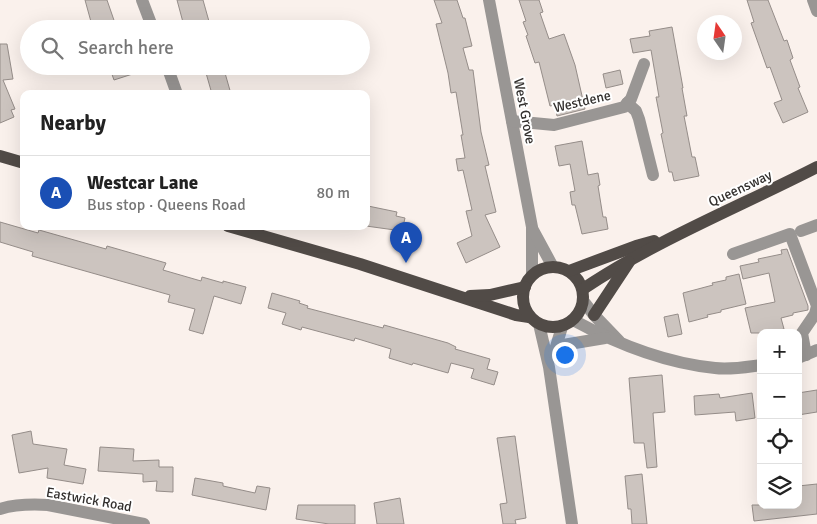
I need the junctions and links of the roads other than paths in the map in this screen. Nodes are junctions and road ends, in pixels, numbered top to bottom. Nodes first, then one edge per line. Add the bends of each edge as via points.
1 (142, 0) edge
2 (489, 0) edge
3 (814, 0) edge
4 (817, 11) edge
5 (149, 20) edge
6 (644, 64) dead end
7 (170, 75) edge
8 (176, 90) edge
9 (628, 103) junction
10 (512, 121) junction
11 (0, 156) edge
12 (20, 162) edge
13 (817, 167) edge
14 (653, 174) dead end
15 (817, 225) edge
16 (532, 227) junction
17 (242, 230) edge
18 (796, 232) junction
19 (676, 235) junction
20 (733, 254) dead end
21 (630, 260) junction
22 (553, 267) junction
23 (569, 271) junction
24 (532, 275) junction
25 (525, 287) junction
26 (583, 295) junction
27 (463, 297) junction
28 (594, 315) junction
29 (534, 320) junction
30 (573, 320) junction
31 (562, 327) junction
32 (605, 338) junction
33 (622, 344) junction
34 (557, 346) junction
35 (807, 354) edge
36 (757, 366) edge
37 (549, 367) junction
38 (0, 509) edge
39 (144, 524) edge
40 (572, 524) edge

1 - 5 street
2 - 10 street, West Grove
3 - 4 street
6 - 9 street, Westdene
7 - 8 street
9 - 10 street, Westdene via 614,110 554,125
9 - 14 street, Westdene via 639,119
10 - 16 street, West Grove
11 - 12 main road
13 - 19 main road, Queensway
15 - 18 street
16 - 22 street, West Grove
16 - 24 street, West Grove
17 - 27 main road
18 - 20 street
18 - 35 street via 817,306 802,333
19 - 21 main road, Queensway
19 - 23 main road, Queensway
21 - 26 main road, Queensway
21 - 28 main road
22 - 23 main road
22 - 24 main road
23 - 26 main road via 577,278
24 - 25 main road
25 - 27 main road
25 - 29 main road via 523,302
26 - 28 street
26 - 30 main road via 582,307
27 - 29 main road
28 - 33 street
29 - 31 main road via 546,327
29 - 37 street
30 - 31 main road
30 - 32 street
31 - 34 street
32 - 33 street
32 - 34 street
33 - 36 street via 671,360 709,367
34 - 37 street
37 - 40 street
38 - 39 street, Eastwick Road via 25,504 48,505

